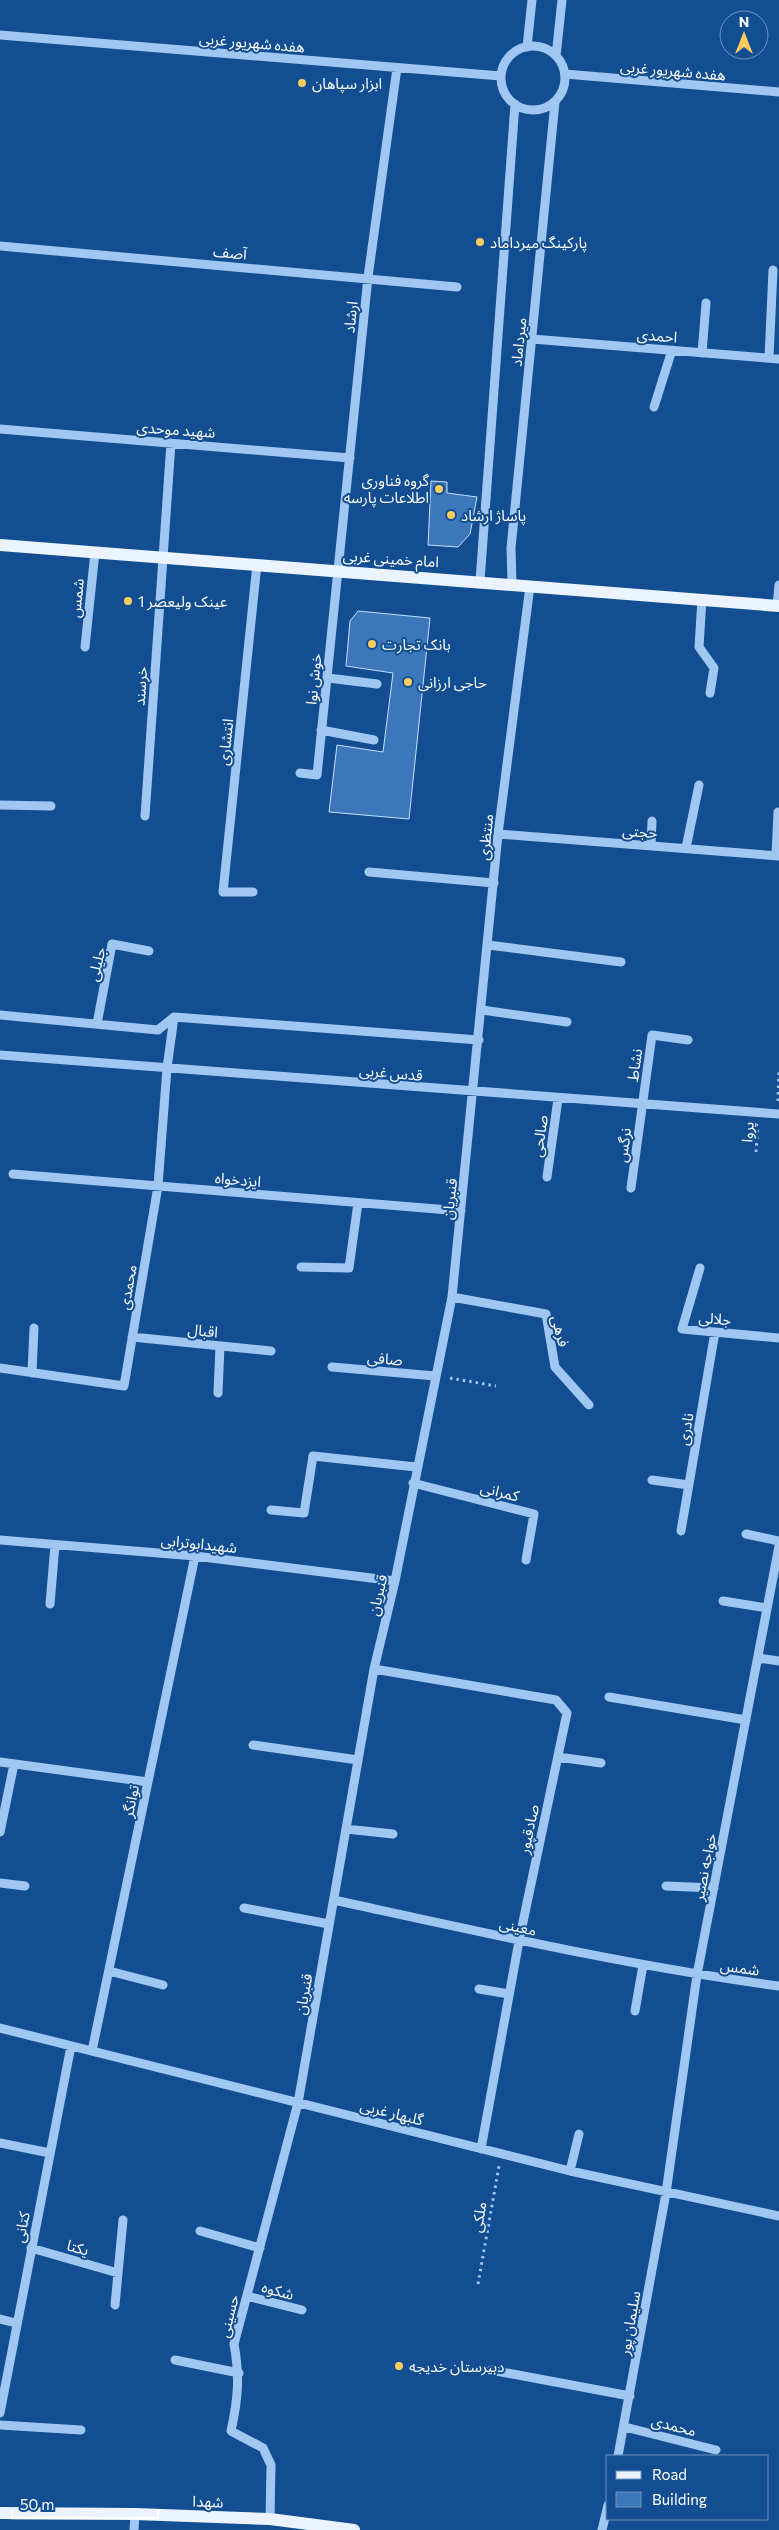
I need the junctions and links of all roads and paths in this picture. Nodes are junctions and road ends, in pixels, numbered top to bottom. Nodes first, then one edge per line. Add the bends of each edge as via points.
1 (532, 0) edge
2 (562, 0) edge
3 (0, 35) edge
4 (527, 47) junction
5 (556, 56) junction
6 (397, 68) junction
7 (565, 74) junction
8 (501, 76) junction
9 (779, 92) edge
10 (555, 102) junction
11 (515, 104) junction
12 (0, 246) edge
13 (774, 270) dead end
14 (368, 277) junction
15 (457, 287) dead end
16 (706, 303) dead end
17 (532, 340) junction
18 (672, 350) junction
19 (702, 353) junction
20 (774, 358) edge
21 (654, 407) dead end
22 (0, 429) edge
23 (171, 443) junction
24 (350, 458) junction
25 (0, 545) edge
26 (95, 552) junction
27 (162, 558) junction
28 (257, 564) junction
29 (338, 570) junction
30 (480, 581) junction
31 (512, 584) junction
32 (779, 585) edge
33 (530, 586) junction
34 (702, 599) junction
35 (778, 606) edge
36 (85, 647) dead end
37 (328, 678) junction
38 (377, 684) dead end
39 (710, 693) dead end
40 (321, 730) junction
41 (374, 740) dead end
42 (300, 773) dead end
43 (699, 785) dead end
44 (0, 804) edge
45 (51, 806) dead end
46 (778, 812) edge
47 (145, 816) dead end
48 (652, 821) dead end
49 (498, 834) junction
50 (651, 846) junction
51 (686, 848) junction
52 (777, 856) edge
53 (368, 872) dead end
54 (494, 883) junction
55 (253, 892) dead end
56 (488, 945) junction
57 (149, 951) dead end
58 (621, 962) dead end
59 (482, 1010) junction
60 (0, 1015) edge
61 (174, 1018) junction
62 (567, 1022) dead end
63 (97, 1024) junction
64 (479, 1040) junction
65 (688, 1040) dead end
66 (0, 1055) edge
67 (167, 1068) junction
68 (779, 1069) edge
69 (474, 1092) junction
70 (558, 1099) junction
71 (642, 1104) junction
72 (759, 1113) junction
73 (778, 1114) edge
74 (756, 1152) dead end
75 (13, 1174) dead end
76 (547, 1176) dead end
77 (158, 1186) junction
78 (632, 1188) dead end
79 (358, 1203) junction
80 (461, 1211) junction
81 (301, 1267) dead end
82 (700, 1268) dead end
83 (452, 1297) junction
84 (34, 1328) dead end
85 (715, 1332) junction
86 (132, 1337) junction
87 (779, 1338) edge
88 (220, 1346) junction
89 (271, 1351) dead end
90 (332, 1367) dead end
91 (0, 1368) edge
92 (32, 1373) junction
93 (435, 1376) junction
94 (496, 1386) dead end
95 (218, 1393) dead end
96 (589, 1405) dead end
97 (416, 1467) junction
98 (652, 1480) dead end
99 (413, 1483) junction
100 (689, 1485) junction
101 (271, 1510) dead end
102 (681, 1531) dead end
103 (746, 1534) dead end
104 (0, 1540) edge
105 (779, 1541) edge
106 (55, 1544) junction
107 (779, 1546) edge
108 (195, 1556) junction
109 (526, 1560) dead end
110 (395, 1581) junction
111 (723, 1601) dead end
112 (50, 1604) dead end
113 (767, 1608) junction
114 (758, 1658) junction
115 (779, 1662) edge
116 (374, 1669) junction
117 (609, 1698) dead end
118 (746, 1720) junction
119 (253, 1745) dead end
120 (558, 1757) junction
121 (358, 1760) junction
122 (0, 1762) edge
123 (601, 1763) dead end
124 (14, 1764) junction
125 (148, 1782) junction
126 (346, 1829) junction
127 (0, 1832) edge
128 (393, 1834) dead end
129 (0, 1883) edge
130 (25, 1886) dead end
131 (666, 1886) dead end
132 (714, 1888) junction
133 (334, 1900) junction
134 (244, 1908) dead end
135 (329, 1924) junction
136 (519, 1941) junction
137 (643, 1964) junction
138 (109, 1971) junction
139 (697, 1975) junction
140 (162, 1985) dead end
141 (779, 1986) edge
142 (479, 1989) dead end
143 (509, 1994) junction
144 (635, 2011) dead end
145 (0, 2028) edge
146 (71, 2046) junction
147 (92, 2051) junction
148 (298, 2103) junction
149 (579, 2134) dead end
150 (0, 2144) edge
151 (481, 2149) junction
152 (50, 2153) junction
153 (501, 2154) junction
154 (570, 2172) junction
155 (666, 2194) junction
156 (779, 2216) edge
157 (123, 2220) dead end
158 (200, 2231) dead end
159 (31, 2248) junction
160 (260, 2248) junction
161 (118, 2273) junction
162 (478, 2284) dead end
163 (247, 2296) junction
164 (116, 2305) dead end
165 (302, 2310) dead end
166 (0, 2319) edge
167 (16, 2323) junction
168 (175, 2360) dead end
169 (491, 2370) dead end
170 (239, 2373) junction
171 (630, 2396) junction
172 (0, 2413) edge
173 (0, 2425) edge
174 (625, 2427) junction
175 (81, 2430) dead end
176 (716, 2450) dead end
177 (618, 2455) edge
178 (0, 2513) edge
179 (606, 2513) edge
180 (135, 2514) junction
181 (270, 2519) junction
182 (134, 2530) edge
183 (354, 2530) edge
184 (602, 2530) edge

1 - 4 street
2 - 5 street
3 - 6 street, هفده شهریور غربی
4 - 5 street via 548,50
4 - 8 street via 510,57
5 - 7 street
6 - 8 street, هفده شهریور غربی
6 - 14 street, ارشاد
7 - 9 street, هفده شهریور غربی
7 - 10 street via 563,90
8 - 11 street via 505,92
10 - 11 street via 535,110
10 - 17 street, میرداماد
11 - 30 street, میرداماد
12 - 14 street, آصف
13 - 20 street
14 - 15 street, آصف
14 - 24 street, ارشاد
16 - 19 street
17 - 18 street, احمدی
17 - 31 street, میرداماد via 511,548
18 - 19 street, احمدی
18 - 21 street
19 - 20 street, احمدی
22 - 23 street, شهید موحدی
23 - 24 street, شهید موحدی
23 - 27 street, خرسند
24 - 29 street, ارشاد
25 - 26 main road, امام خمینی غربی
26 - 27 main road, امام خمینی غربی
26 - 36 street, شمس
27 - 28 main road, امام خمینی غربی
27 - 47 street, خرسند
28 - 29 main road, امام خمینی غربی
28 - 55 street, انتشاری via 223,892
29 - 30 main road, امام خمینی غربی
29 - 37 street, خوش نوا
30 - 31 main road, امام خمینی غربی
31 - 33 main road, امام خمینی غربی
32 - 35 street
33 - 34 main road, امام خمینی غربی
33 - 49 street, منتظری
34 - 35 main road, امام خمینی غربی
34 - 39 street via 699,647 714,668
37 - 38 street
37 - 40 street, خوش نوا
40 - 41 street
40 - 42 street, خوش نوا via 317,775
43 - 51 street
44 - 45 street
46 - 52 street
48 - 50 street
49 - 50 street, حجتی
49 - 54 street, منتظری
50 - 51 street, حجتی
51 - 52 street, حجتی
53 - 54 street
54 - 56 street, منتظری
56 - 58 street
56 - 59 street, منتظری
57 - 63 street, جلیلی via 112,944
59 - 62 street
59 - 64 street, منتظری
60 - 63 street
61 - 63 street via 158,1030
61 - 64 street
61 - 67 street, محمدی
64 - 69 street, منتظری
65 - 71 street, نشاط via 652,1035
66 - 67 street, قدس غربی
67 - 69 street, قدس غربی
67 - 77 street, محمدی
68 - 73 path
69 - 70 street, قدس غربی
69 - 80 street, قنبریان
70 - 71 street, قدس غربی
70 - 76 street, صالحی
71 - 72 street, قدس غربی
71 - 78 street, نرگس
72 - 73 street, قدس غربی
72 - 74 path, پروا
75 - 77 street, ایزدخواه
77 - 79 street, ایزدخواه
77 - 86 street, محمدی
79 - 80 street, ایزدخواه
79 - 81 street via 349,1268
80 - 83 street, قنبریان
82 - 85 street, جلالی via 682,1329
83 - 93 street, قنبریان
83 - 96 street, فرهی via 546,1314 555,1367
84 - 92 street
85 - 87 street, جلالی
85 - 100 street, نادری
86 - 88 street, اقبال
86 - 92 street, محمدی via 124,1386
88 - 89 street, اقبال
88 - 95 street
90 - 93 street, صافی
91 - 92 street, محمدی
93 - 94 path
93 - 97 street, قنبریان
97 - 99 street, قنبریان
97 - 101 street via 313,1456 304,1512
98 - 100 street
99 - 109 street, کمرانی via 534,1514
99 - 110 street, قنبریان
100 - 102 street, نادری
103 - 105 street
104 - 106 street, شهیدابوترابی
106 - 108 street, شهیدابوترابی
106 - 112 street
107 - 113 street, خواجه نصیر
108 - 110 street, شهیدابوترابی
108 - 125 street, توانگر
110 - 116 street, قنبریان
111 - 113 street
113 - 114 street, خواجه نصیر
114 - 115 street
114 - 118 street, خواجه نصیر
116 - 120 street, صادقپور via 556,1700 567,1713
116 - 121 street, قنبریان
117 - 118 street
118 - 132 street, خواجه نصیر
119 - 121 street
120 - 123 street
120 - 136 street, صادقپور
121 - 126 street, قنبریان
122 - 124 street
124 - 125 street
124 - 127 street
125 - 138 street, توانگر
126 - 128 street
126 - 133 street, قنبریان
129 - 130 street
131 - 132 street
132 - 139 street, خواجه نصیر
133 - 135 street, قنبریان
133 - 136 street, معینی
134 - 135 street
135 - 148 street, قنبریان
136 - 137 street, معینی
136 - 143 street, صادقپور
137 - 139 street, معینی
137 - 144 street
138 - 140 street
138 - 147 street, توانگر
139 - 141 street, شمس
139 - 155 street, خواجه نصیر
142 - 143 street
143 - 151 street, صادقپور
145 - 146 street, گلبهار غربی
146 - 147 street, گلبهار غربی
146 - 152 street, کتانی
147 - 148 street, گلبهار غربی
148 - 151 street, گلبهار غربی
148 - 160 street, حسینی
149 - 154 street
150 - 152 street
151 - 153 street, گلبهار غربی
152 - 159 street, کتانی
153 - 154 street, گلبهار غربی
153 - 162 path, ملکی
154 - 155 street, گلبهار غربی
155 - 156 street, گلبهار غربی
155 - 171 street, سلیمان پور
157 - 161 street
158 - 160 street
159 - 161 street, یکتا
159 - 167 street, کتانی
160 - 163 street, حسینی
161 - 164 street
163 - 165 street, شکوه
163 - 170 street, حسینی via 234,2344
166 - 167 street
167 - 172 street, کتانی
168 - 170 street
169 - 171 street
170 - 181 street, حسینی via 231,2431 264,2448 271,2465
171 - 174 street, سلیمان پور
173 - 175 street
174 - 176 street, محمدی
174 - 177 street, سلیمان پور
178 - 180 main road, شهدا
179 - 184 street
180 - 181 main road, شهدا
180 - 182 street
181 - 183 main road, شهدا

